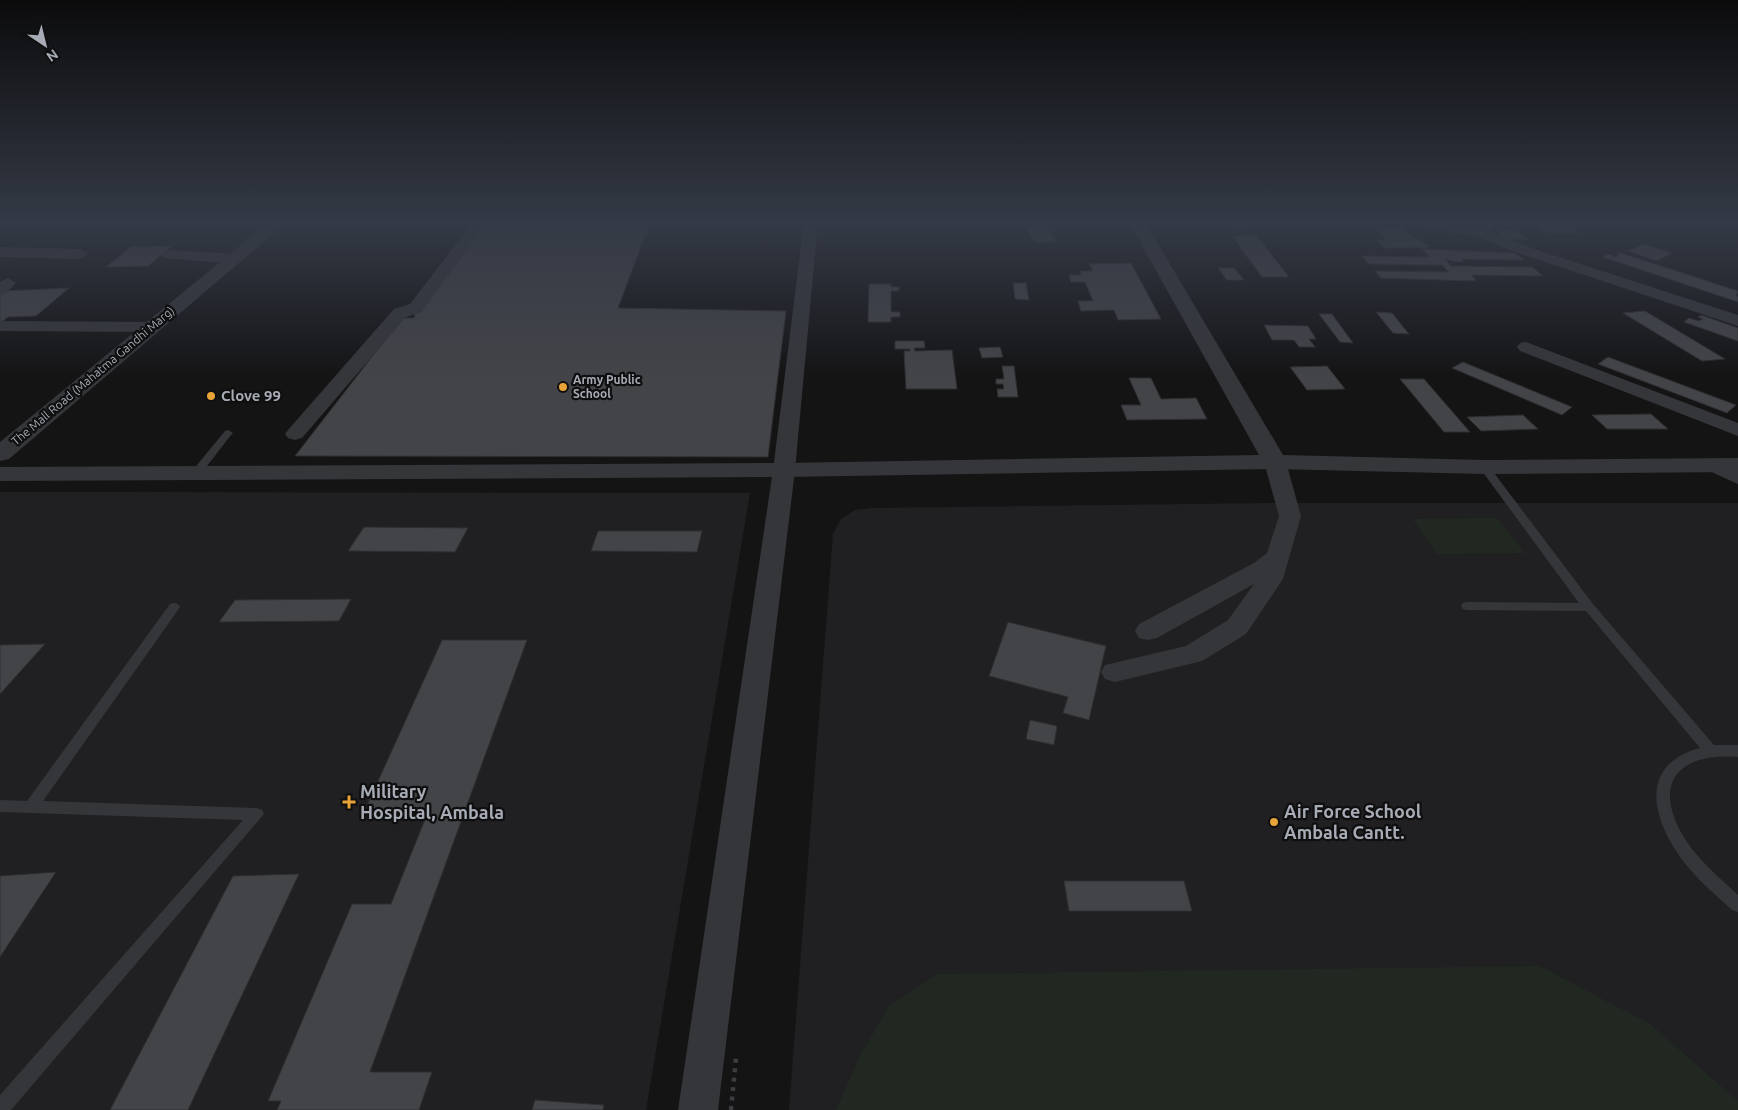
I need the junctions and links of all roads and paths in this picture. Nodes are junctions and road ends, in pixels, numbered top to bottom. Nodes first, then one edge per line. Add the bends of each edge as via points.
1 (216, 274) edge
2 (441, 274) edge
3 (805, 274) edge
4 (1167, 274) edge
5 (1595, 274) edge
6 (1738, 321) edge
7 (0, 326) edge
8 (152, 328) junction
9 (1526, 347) dead end
10 (1738, 430) edge
11 (228, 433) dead end
12 (295, 434) dead end
13 (0, 454) edge
14 (1275, 462) junction
15 (1738, 464) edge
16 (1714, 466) junction
17 (1484, 467) junction
18 (784, 470) junction
19 (196, 473) junction
20 (0, 474) edge
21 (1738, 478) edge
22 (1277, 557) junction
23 (1467, 606) dead end
24 (174, 607) dead end
25 (1589, 607) junction
26 (1148, 631) dead end
27 (1115, 672) dead end
28 (1711, 751) junction
29 (1738, 751) edge
30 (0, 806) edge
31 (31, 807) junction
32 (1738, 905) edge
33 (737, 1052) dead end
34 (0, 1110) edge
35 (698, 1110) edge
36 (731, 1110) edge

1 - 8 street, The Mall Road (Mahatma Gandhi Marg)
2 - 12 street via 416,308 400,313
3 - 18 street
4 - 14 street
5 - 6 street
7 - 8 street
8 - 13 street, The Mall Road (Mahatma Gandhi Marg)
9 - 10 street
11 - 19 lane
14 - 17 street
14 - 18 street
14 - 22 street via 1290,516
15 - 16 street
16 - 17 street
16 - 21 street
17 - 25 lane
18 - 19 street
18 - 35 street
19 - 20 street
22 - 26 street via 1263,569
22 - 27 street via 1271,579 1237,627 1192,654
23 - 25 lane
24 - 31 lane
25 - 28 lane
28 - 29 lane
28 - 32 lane via 1686,756 1666,774 1662,801 1674,836 1694,863
30 - 31 lane
31 - 34 lane via 256,814
33 - 36 path

